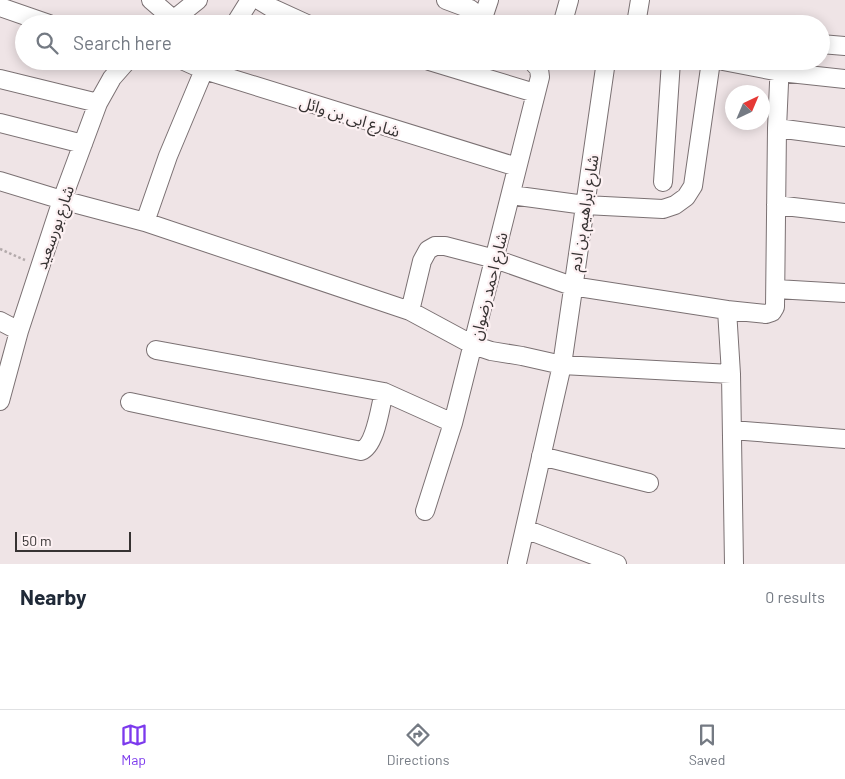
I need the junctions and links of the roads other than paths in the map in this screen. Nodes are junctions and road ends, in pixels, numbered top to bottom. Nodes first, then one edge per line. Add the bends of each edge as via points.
1 (150, 0) edge
2 (198, 0) edge
3 (250, 0) edge
4 (259, 0) edge
5 (446, 0) edge
6 (489, 0) edge
7 (569, 0) edge
8 (640, 0) edge
9 (0, 7) edge
10 (23, 15) edge
11 (164, 15) edge
12 (178, 15) edge
13 (241, 15) edge
14 (287, 15) edge
15 (478, 15) edge
16 (487, 15) edge
17 (565, 15) edge
18 (638, 15) edge
19 (830, 45) edge
20 (845, 46) edge
21 (119, 70) edge
22 (205, 70) edge
23 (219, 70) edge
24 (457, 70) edge
25 (539, 70) edge
26 (605, 70) edge
27 (670, 70) edge
28 (710, 70) edge
29 (780, 70) edge
30 (796, 70) edge
31 (845, 79) edge
32 (0, 80) edge
33 (535, 94) junction
34 (98, 103) junction
35 (0, 123) edge
36 (777, 128) junction
37 (845, 137) edge
38 (83, 144) junction
39 (517, 168) junction
40 (0, 181) edge
41 (663, 182) dead end
42 (511, 194) junction
43 (62, 200) junction
44 (585, 205) junction
45 (776, 205) junction
46 (845, 214) edge
47 (145, 222) junction
48 (495, 259) junction
49 (572, 286) junction
50 (776, 289) junction
51 (845, 293) edge
52 (727, 310) junction
53 (410, 311) junction
54 (0, 321) edge
55 (20, 332) junction
56 (473, 345) junction
57 (156, 350) dead end
58 (562, 366) junction
59 (730, 374) junction
60 (384, 392) junction
61 (1, 394) edge
62 (130, 402) dead end
63 (453, 422) junction
64 (732, 430) junction
65 (845, 439) edge
66 (541, 456) junction
67 (649, 483) dead end
68 (425, 510) dead end
69 (525, 529) junction
70 (517, 563) dead end
71 (617, 564) edge
72 (734, 564) edge

1 - 11 street
2 - 12 street
3 - 13 street
4 - 14 street
5 - 15 street
6 - 16 street
7 - 17 street
8 - 18 street
9 - 10 street
19 - 20 street
21 - 34 street, شارع بورسعيد
22 - 47 street via 168,156
23 - 39 street, شارع ابى بن وائل
24 - 33 street
25 - 33 street, شارع احمد رضوان
26 - 44 street, شارع ابراهيم بن ادم
27 - 41 street
28 - 44 street via 693,186 686,197 663,209
29 - 36 street
30 - 31 street
32 - 34 street
33 - 39 street, شارع احمد رضوان
34 - 38 street, شارع بورسعيد
35 - 38 street
36 - 37 street
36 - 45 street
38 - 43 street, شارع بورسعيد
39 - 42 street, شارع احمد رضوان
40 - 43 street
42 - 44 street
42 - 48 street, شارع احمد رضوان
43 - 47 street
43 - 55 street, شارع بورسعيد
44 - 49 street, شارع ابراهيم بن ادم
45 - 46 street
45 - 50 street
47 - 53 street
48 - 49 street
48 - 53 street via 445,246 428,250 422,261
48 - 56 street, شارع احمد رضوان
49 - 52 street
49 - 58 street, شارع ابراهيم بن ادم
50 - 51 street
50 - 52 street via 772,312
52 - 59 street
53 - 56 street
54 - 55 street
55 - 61 street, شارع بورسعيد
56 - 58 street
56 - 63 street, شارع احمد رضوان
57 - 60 street
58 - 59 street
58 - 66 street, شارع ابراهيم بن ادم
59 - 64 street
60 - 62 street via 373,438 361,451
60 - 63 street
63 - 68 street, شارع احمد رضوان
64 - 65 street
64 - 72 street
66 - 67 street
66 - 69 street, شارع ابراهيم بن ادم
69 - 70 street, شارع ابراهيم بن ادم
69 - 71 street

